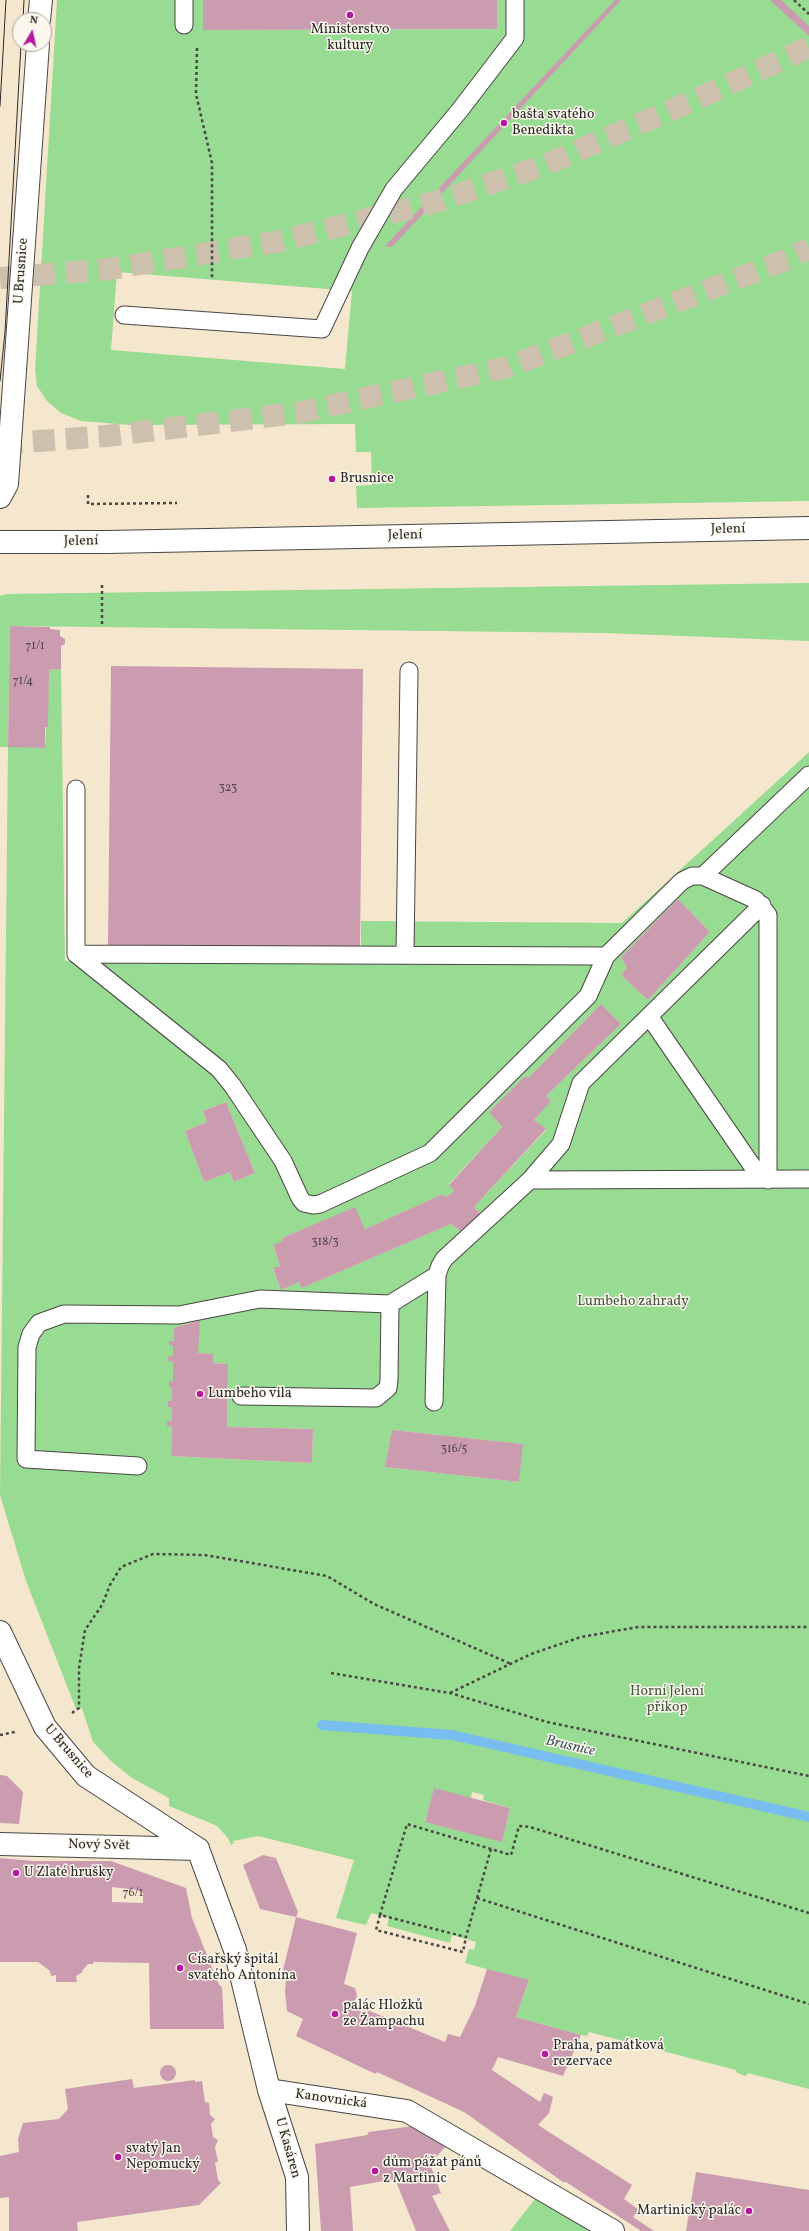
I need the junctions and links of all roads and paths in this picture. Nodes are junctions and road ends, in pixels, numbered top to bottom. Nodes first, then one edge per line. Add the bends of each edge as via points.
1 (41, 0) edge
2 (184, 0) edge
3 (515, 0) edge
4 (794, 0) edge
5 (40, 12) edge
6 (809, 14) edge
7 (184, 26) joint
8 (37, 52) edge
9 (212, 280) dead end
10 (124, 315) dead end
11 (88, 495) dead end
12 (0, 497) edge
13 (177, 503) dead end
14 (809, 528) edge
15 (0, 542) edge
16 (102, 585) dead end
17 (102, 627) dead end
18 (409, 671) dead end
19 (809, 775) edge
20 (76, 789) dead end
21 (703, 876) junction
22 (762, 906) junction
23 (76, 954) junction
24 (405, 955) junction
25 (606, 956) junction
26 (649, 1016) junction
27 (530, 1180) junction
28 (768, 1180) junction
29 (809, 1180) edge
30 (437, 1275) junction
31 (390, 1304) junction
32 (241, 1396) dead end
33 (434, 1402) dead end
34 (138, 1466) dead end
35 (809, 1627) edge
36 (0, 1632) edge
37 (511, 1664) junction
38 (330, 1673) dead end
39 (450, 1693) junction
40 (79, 1708) dead end
41 (809, 1776) edge
42 (0, 1844) edge
43 (198, 1849) junction
44 (492, 1849) junction
45 (477, 1898) junction
46 (809, 1913) edge
47 (380, 1915) junction
48 (466, 1937) junction
49 (809, 2004) edge
50 (269, 2090) junction
51 (298, 2231) edge
52 (613, 2231) edge

1 - 5 street
2 - 7 lane
3 - 10 lane via 515,38 460,110 394,189 360,248 322,329
4 - 6 path
7 - 9 path via 197,30 196,94 212,163
8 - 12 street, U Brusnice via 8,484
11 - 13 path via 88,504
14 - 15 street, Jelení
16 - 17 path
18 - 24 lane
19 - 21 lane
20 - 23 lane
21 - 22 lane via 756,900
21 - 25 lane via 692,876 682,880
22 - 26 lane
22 - 28 lane via 768,915 769,927
23 - 24 lane
23 - 25 lane via 219,1069 283,1161 300,1198 304,1203 313,1205 430,1153 588,996
24 - 25 lane
26 - 27 lane via 581,1083 561,1144
26 - 28 lane via 753,1167
27 - 28 lane
27 - 30 lane via 444,1259
28 - 29 lane
30 - 31 lane
30 - 33 lane
31 - 32 lane via 388,1388 376,1398
31 - 34 lane via 260,1299 179,1315 64,1314 39,1323 31,1334 27,1347 26,1459
35 - 37 path via 638,1627 581,1637 531,1654
36 - 43 street, U Brusnice via 45,1727 86,1776
37 - 39 path
37 - 40 path via 374,1604 327,1576 205,1555 153,1554 121,1567 102,1605 85,1630 79,1668
38 - 39 path
39 - 41 path via 547,1722
42 - 43 street, Nový Svět
43 - 50 street via 235,1950
44 - 45 path
44 - 46 path via 511,1855 519,1826 530,1827
44 - 47 path via 407,1824
45 - 48 path
45 - 49 path
47 - 48 path
47 - 48 path via 376,1930 463,1952
50 - 51 street, U Kasáren via 297,2177
50 - 52 street, Kanovnická via 407,2111

